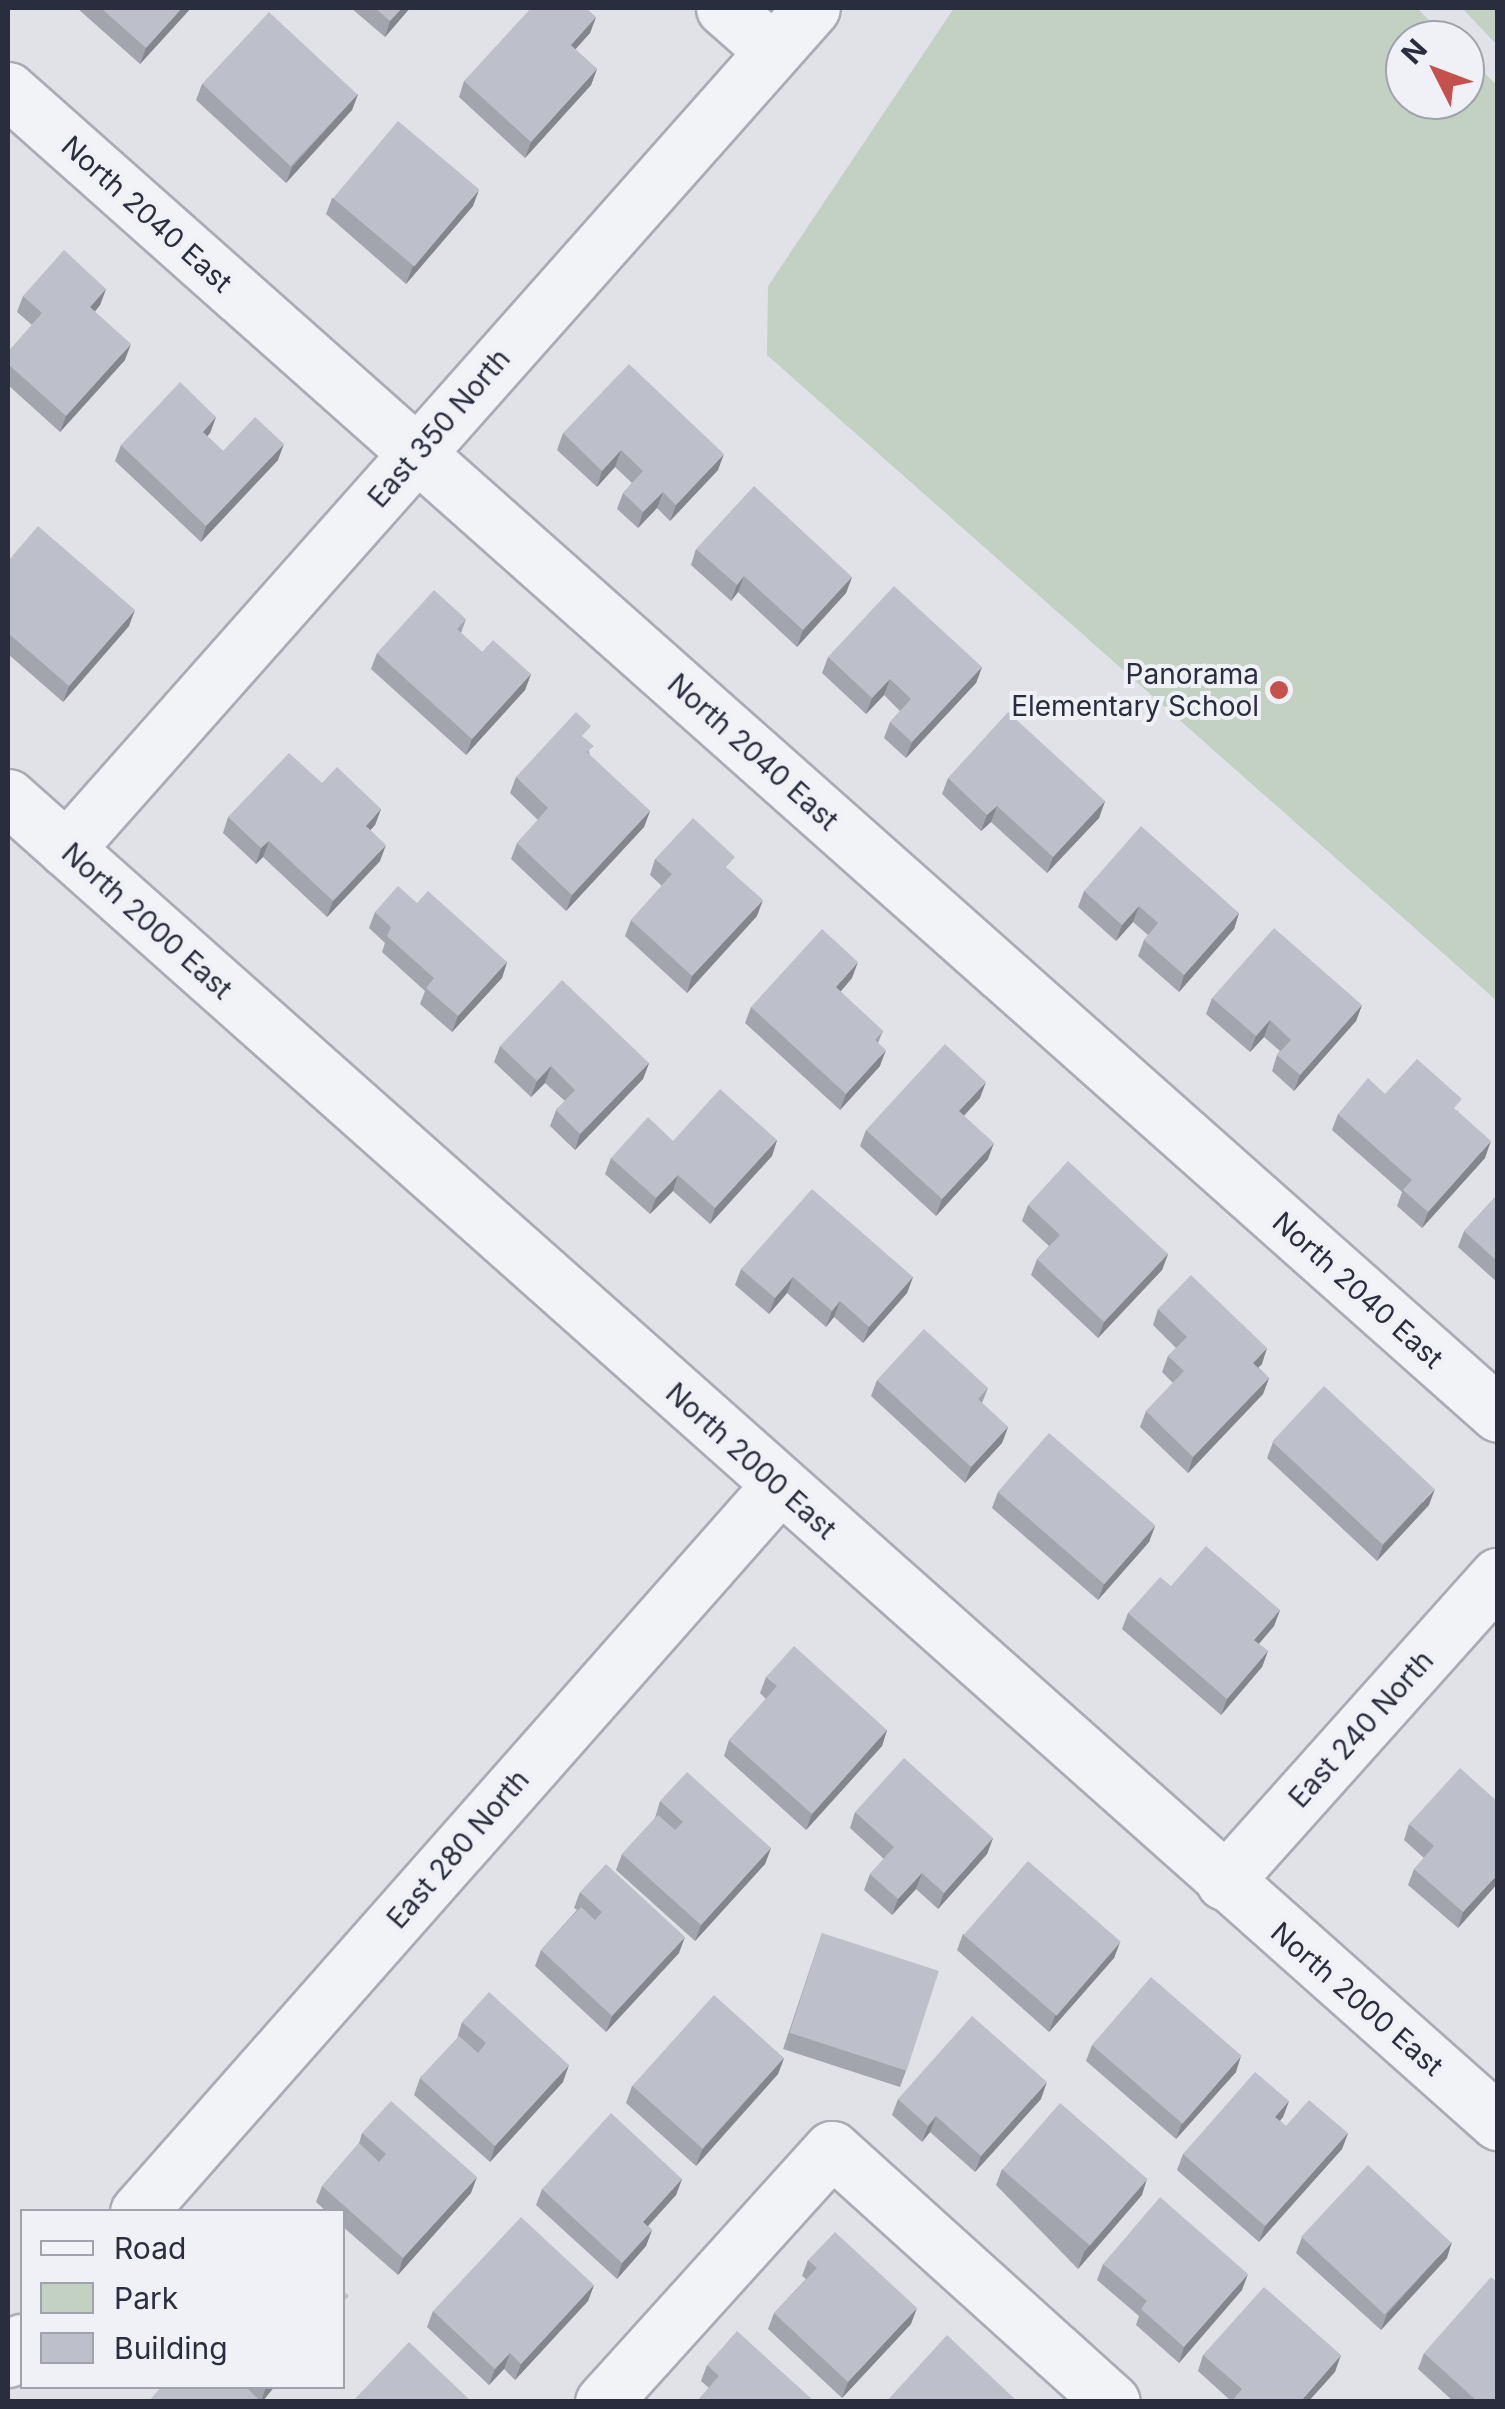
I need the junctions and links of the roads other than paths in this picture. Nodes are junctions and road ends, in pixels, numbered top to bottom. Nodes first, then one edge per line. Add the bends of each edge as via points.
1 (724, 8) edge
2 (812, 8) edge
3 (773, 52) junction
4 (8, 90) edge
5 (417, 454) junction
6 (8, 797) edge
7 (66, 849) junction
8 (1498, 1414) edge
9 (779, 1486) junction
10 (1498, 1576) edge
11 (1224, 1882) junction
12 (1498, 2122) edge
13 (141, 2209) edge
14 (604, 2402) edge
15 (1112, 2402) edge

1 - 3 street
2 - 3 street, East 350 North
3 - 5 street, East 350 North
4 - 5 street, North 2040 East
5 - 7 street, East 350 North
5 - 8 street, North 2040 East
6 - 7 street, North 2000 East
7 - 9 street, North 2000 East
9 - 11 street, North 2000 East
9 - 13 street, East 280 North
10 - 11 street, East 240 North
11 - 12 street, North 2000 East
14 - 15 street via 832,2149

